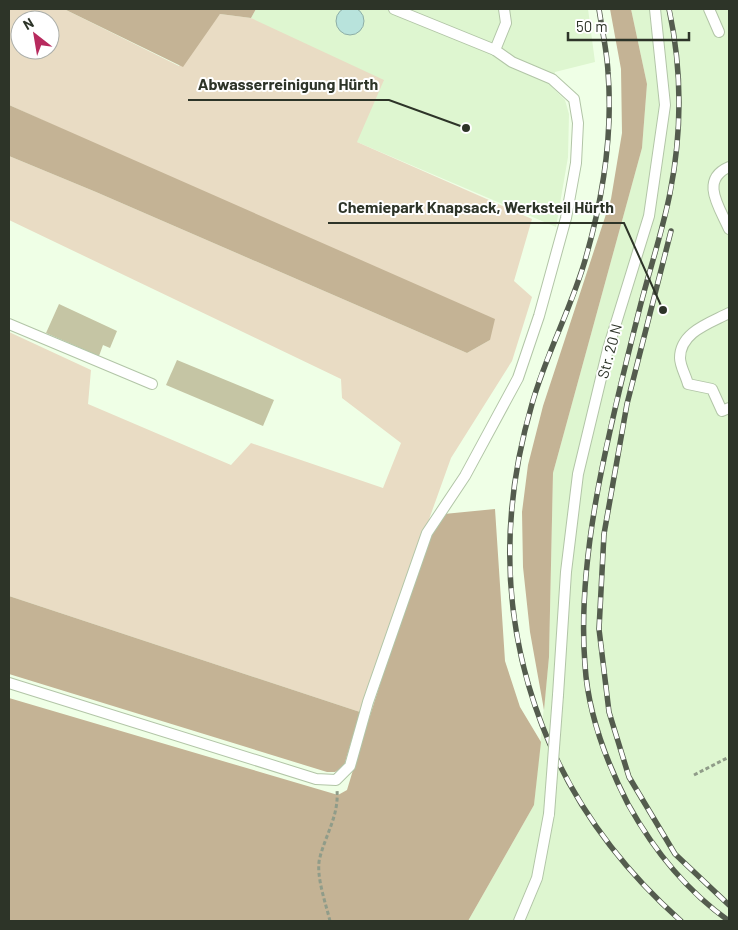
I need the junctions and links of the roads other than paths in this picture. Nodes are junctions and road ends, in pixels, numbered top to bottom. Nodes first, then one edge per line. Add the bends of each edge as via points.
1 (394, 9) edge
2 (504, 9) edge
3 (655, 9) edge
4 (709, 9) edge
5 (719, 32) dead end
6 (495, 50) junction
7 (729, 167) edge
8 (729, 229) edge
9 (729, 313) edge
10 (9, 324) edge
11 (152, 384) dead end
12 (729, 408) edge
13 (9, 683) edge
14 (519, 921) edge

1 - 6 lane
2 - 6 lane via 506,23
3 - 14 lane, Str. 20 N, bridge via 664,105 649,216 608,349 578,474 566,572 549,814 537,878
4 - 5 lane
6 - 13 lane via 512,62 552,79 574,99 578,123 576,153 566,218 518,378 465,476 427,533 350,766 336,780 316,779
7 - 8 lane via 721,170 714,179 712,189
9 - 12 lane via 696,329 683,344 680,359 688,384 712,389 722,411
10 - 11 lane

